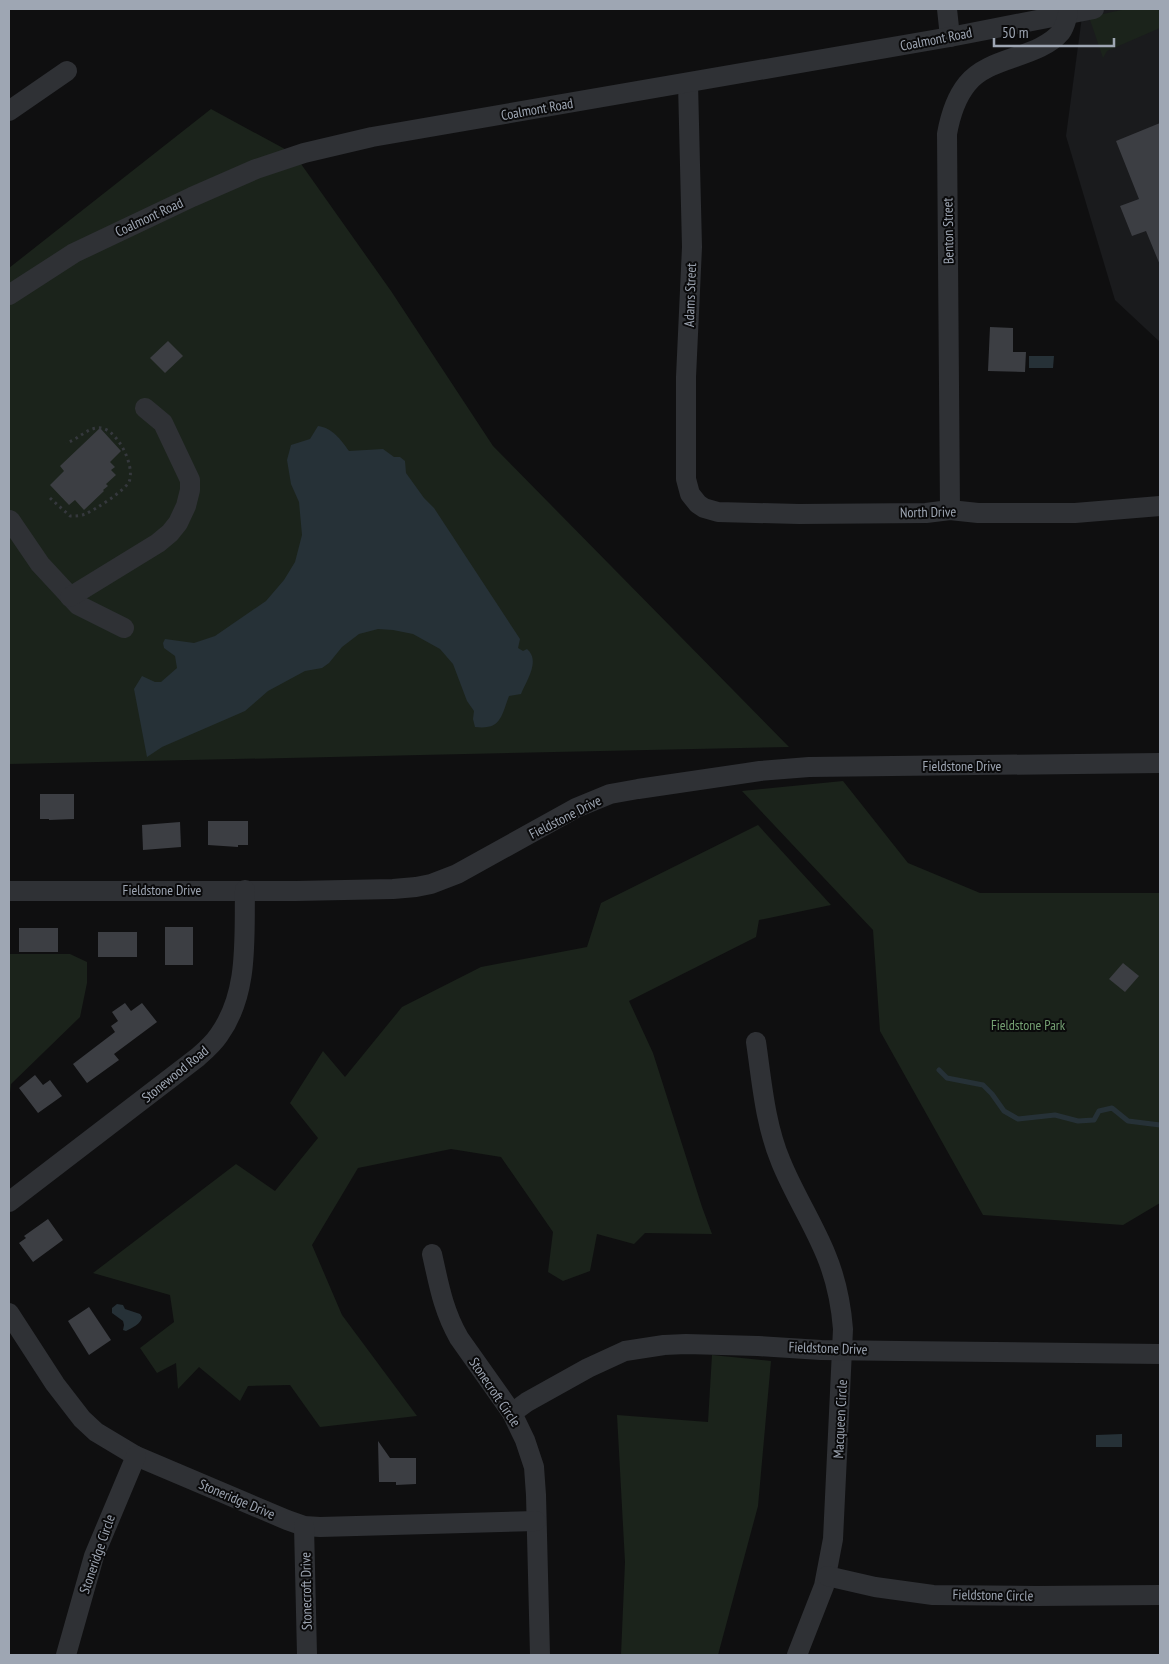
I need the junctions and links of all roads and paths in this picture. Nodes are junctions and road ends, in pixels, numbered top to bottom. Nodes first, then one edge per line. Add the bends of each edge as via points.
1 (947, 9) edge
2 (1094, 9) edge
3 (1068, 14) junction
4 (950, 37) junction
5 (66, 71) dead end
6 (688, 83) junction
7 (9, 111) edge
8 (9, 295) edge
9 (145, 408) dead end
10 (66, 443) dead end
11 (50, 498) dead end
12 (698, 504) joint
13 (1160, 506) edge
14 (950, 510) junction
15 (10, 520) dead end
16 (70, 597) junction
17 (124, 628) dead end
18 (1160, 763) edge
19 (244, 890) junction
20 (9, 891) edge
21 (756, 1042) dead end
22 (9, 1202) edge
23 (432, 1254) dead end
24 (9, 1313) edge
25 (843, 1350) junction
26 (1160, 1354) edge
27 (512, 1413) junction
28 (136, 1456) junction
29 (536, 1521) junction
30 (304, 1526) junction
31 (827, 1576) junction
32 (1160, 1595) edge
33 (66, 1655) edge
34 (307, 1655) edge
35 (540, 1655) edge
36 (797, 1655) edge

1 - 4 street
2 - 3 street, Coalmont Road
3 - 4 street, Coalmont Road
3 - 14 street, Benton Street via 1062,31 1053,39 988,68 967,84 950,117 946,134
4 - 6 street, Coalmont Road
5 - 7 street
6 - 8 street, Coalmont Road via 372,137 304,153 247,173 74,253
6 - 12 street, Adams Street via 692,247 686,377 686,479 690,494
9 - 16 street via 163,423 190,480 186,506 178,523 158,543
10 - 11 path via 94,428 105,429 115,436 124,450 130,471 129,482 84,514 70,516
12 - 14 street, North Drive via 718,512 799,514
13 - 14 street, North Drive via 1075,514
15 - 16 street via 40,564
16 - 17 street via 78,605
18 - 19 street, Fieldstone Drive via 809,767 760,771 592,800 457,874 431,884 393,889
19 - 20 street, Fieldstone Drive
19 - 22 street, Stonewood Road via 242,979 234,1009 220,1034 198,1057
21 - 25 street, Macqueen Circle via 764,1104 780,1162 832,1270 841,1313
23 - 27 street, Stonecroft Circle via 451,1325
24 - 28 street, Stoneridge Drive via 82,1419 96,1432
25 - 26 street, Fieldstone Drive
25 - 27 street, Fieldstone Drive via 686,1344 625,1351 588,1368
25 - 31 street, Macqueen Circle via 835,1521
27 - 29 street, Stonecroft Circle via 534,1467
28 - 30 street, Stoneridge Drive
28 - 33 street, Stoneridge Circle via 94,1556
29 - 30 street, Stoneridge Drive
29 - 35 street, Stonecroft Circle
30 - 34 street, Stonecroft Drive
31 - 32 street, Fieldstone Circle via 933,1595
31 - 36 street, Macqueen Circle

